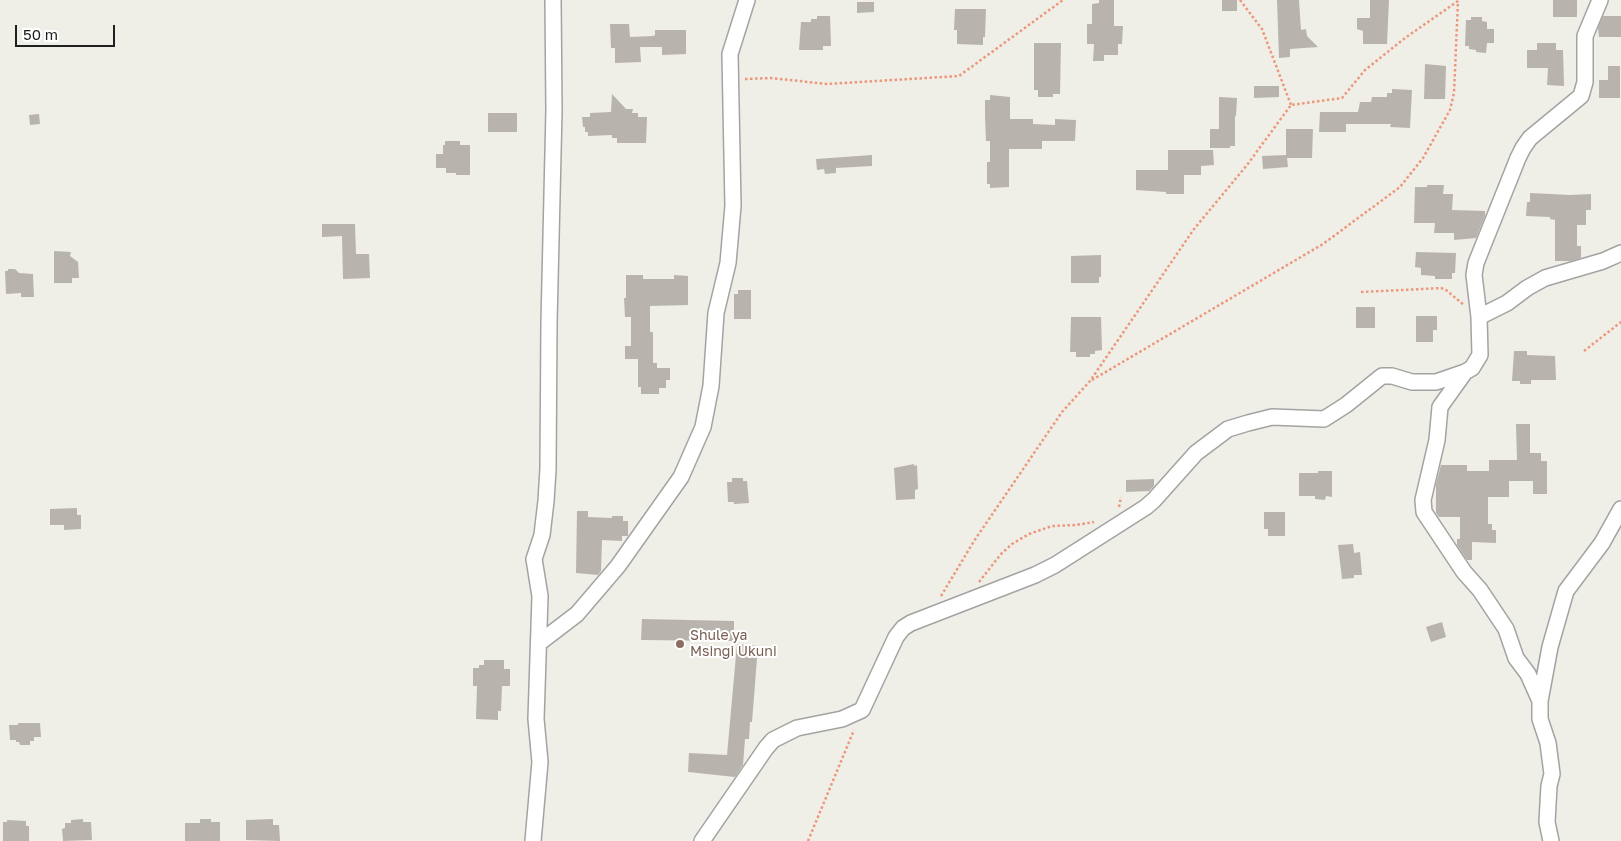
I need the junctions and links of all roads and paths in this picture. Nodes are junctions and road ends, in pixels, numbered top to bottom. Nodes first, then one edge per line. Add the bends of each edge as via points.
1 (553, 0) edge
2 (747, 0) edge
3 (1063, 0) edge
4 (1240, 0) edge
5 (1458, 0) edge
6 (1600, 0) edge
7 (730, 79) junction
8 (1291, 105) junction
9 (1621, 253) edge
10 (1361, 292) dead end
11 (1479, 317) junction
12 (1621, 322) edge
13 (1584, 351) dead end
14 (1465, 372) junction
15 (1090, 381) junction
16 (1121, 497) dead end
17 (1621, 509) edge
18 (1117, 513) dead end
19 (1098, 521) dead end
20 (963, 603) junction
21 (929, 616) junction
22 (539, 643) junction
23 (1540, 701) junction
24 (862, 710) junction
25 (533, 841) edge
26 (702, 841) edge
27 (808, 841) edge
28 (1551, 841) edge

1 - 22 street via 548,469 542,535 534,559 540,596
2 - 7 street via 730,54
3 - 7 path via 959,76 827,84 771,78
4 - 8 path via 1262,29
5 - 8 path via 1365,70 1342,98
5 - 15 path via 1454,93 1450,110 1423,158 1400,187 1323,244
6 - 11 street via 1585,36 1585,82 1581,96 1530,138 1523,148 1476,263 1474,276
7 - 22 street via 733,206 728,264 716,312 711,386 703,427 681,477 618,566 577,614
8 - 15 path via 1194,229
9 - 11 street via 1603,262 1545,278
10 - 11 path via 1441,288
11 - 14 street via 1480,355 1472,368
12 - 13 path
14 - 20 street via 1436,382 1412,382 1382,376 1324,420 1272,417 1228,430 1196,453 1146,507 1045,571
14 - 23 street via 1440,407 1438,440 1424,512 1506,629 1516,658 1528,674
15 - 21 path via 1062,412 1018,476
16 - 18 path
17 - 23 street via 1602,543 1566,591 1550,647
19 - 20 path via 1042,528 1012,544
20 - 21 street
21 - 24 street via 911,623 896,637
22 - 25 street via 536,719 540,762
23 - 28 street via 1541,724 1548,743 1552,774 1547,822
24 - 26 street via 842,719 797,728 774,740
24 - 27 path

